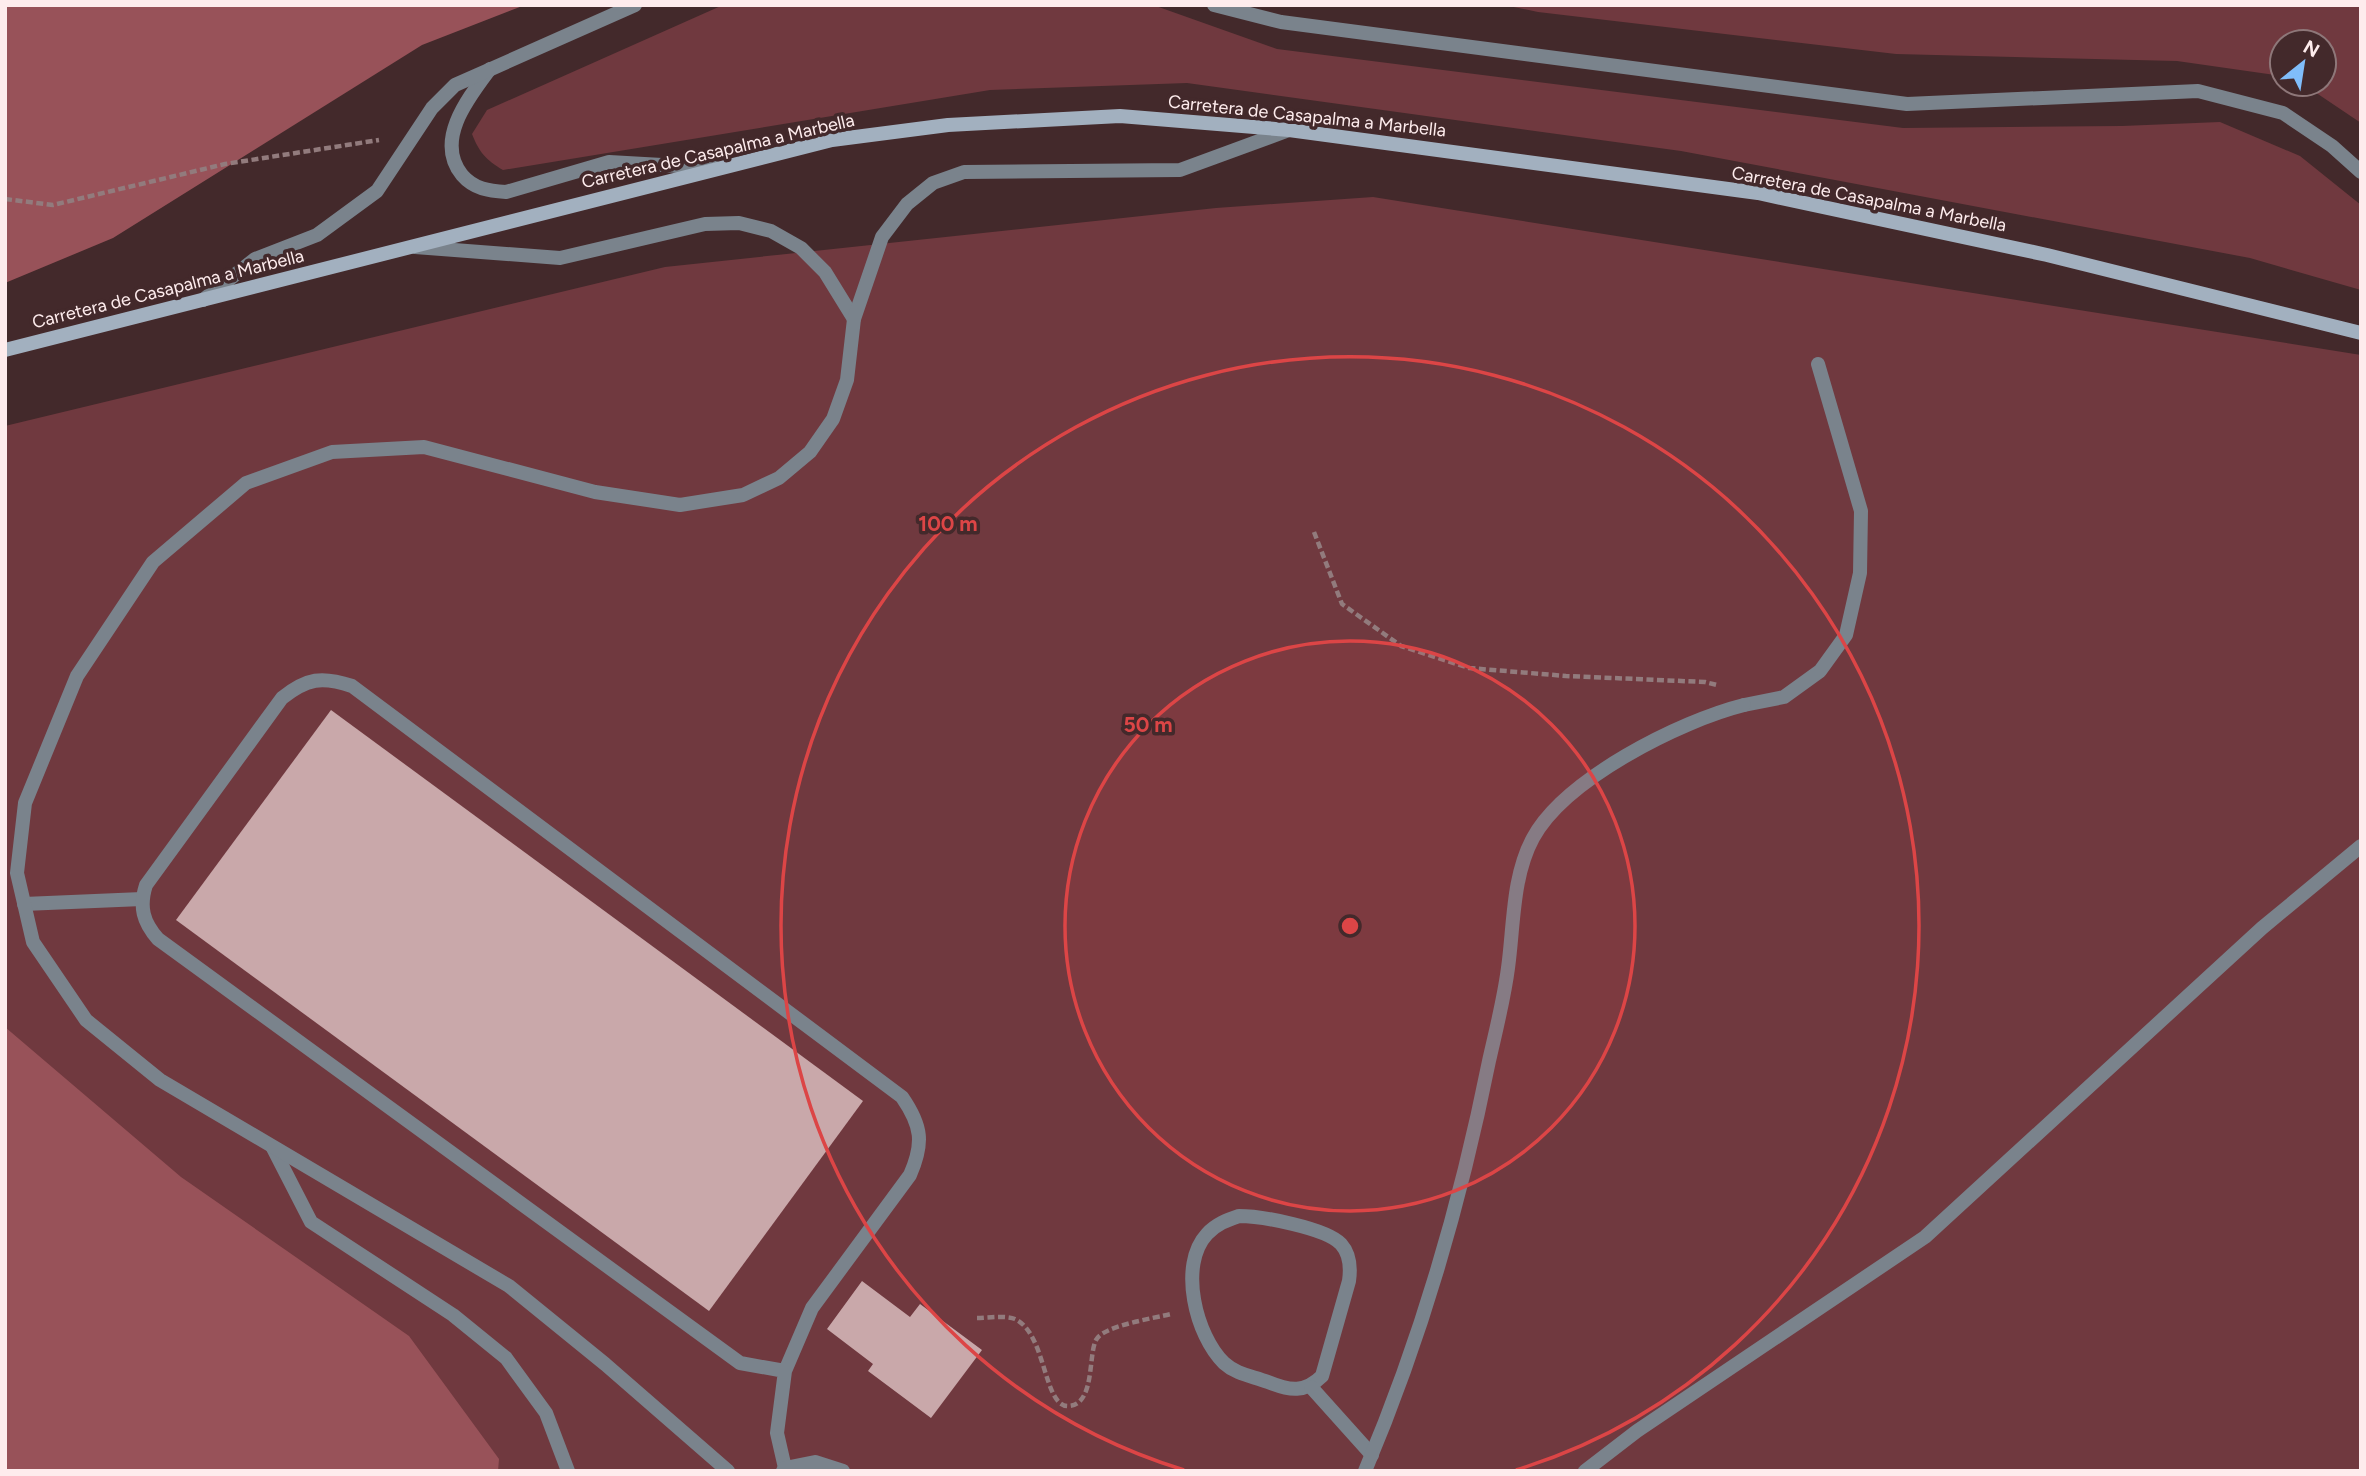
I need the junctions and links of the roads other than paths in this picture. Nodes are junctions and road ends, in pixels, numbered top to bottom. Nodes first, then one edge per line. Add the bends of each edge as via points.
1 (635, 5) edge
2 (1214, 5) edge
3 (491, 68) junction
4 (1289, 130) junction
5 (717, 168) junction
6 (2361, 172) edge
7 (411, 247) junction
8 (203, 299) junction
9 (854, 319) junction
10 (2361, 333) edge
11 (5, 350) edge
12 (1818, 364) dead end
13 (2361, 846) edge
14 (142, 900) junction
15 (24, 904) junction
16 (274, 1147) junction
17 (785, 1371) junction
18 (1311, 1387) junction
19 (1372, 1455) junction
20 (784, 1469) edge
21 (568, 1471) edge
22 (728, 1471) edge
23 (844, 1471) edge
24 (1365, 1471) edge
25 (1585, 1471) edge

1 - 3 street
2 - 6 street via 1281,22 1907,104 2198,91 2283,113
3 - 5 street via 471,95 451,140 457,168 478,188 506,191 609,162
3 - 8 street via 455,85 432,108 377,191 317,235 255,259
4 - 5 main road, Carretera de Casapalma a Marbella via 1120,116 948,125 832,140
4 - 9 street via 1180,170 964,172 933,183 907,204 882,237
4 - 10 main road, Carretera de Casapalma a Marbella via 1758,193 2047,254
5 - 7 main road, Carretera de Casapalma a Marbella
7 - 8 main road, Carretera de Casapalma a Marbella
7 - 9 street via 561,258 705,224 739,223 771,231 801,248 825,272
8 - 11 main road, Carretera de Casapalma a Marbella
9 - 15 street via 847,380 833,419 810,453 779,478 743,495 680,505 595,492 424,447 332,452 246,483 153,562 77,676 25,803 17,873
12 - 19 street via 1861,511 1860,573 1846,635 1820,671 1784,697 1727,709 1656,740 1559,803 1533,838 1517,881 1508,971 1471,1149 1421,1326
13 - 25 street via 2252,937 1925,1237
14 - 15 street
14 - 17 street via 146,921 158,939 740,1363
14 - 17 street via 146,885 282,698 315,680 352,686 902,1097 914,1114 920,1135 910,1175 812,1308
15 - 16 street via 33,942 86,1020 160,1080
16 - 21 street via 311,1222 453,1315 506,1358 546,1413
16 - 22 street via 509,1286
17 - 20 street via 777,1433
18 - 18 street via 1280,1387 1244,1376 1211,1348 1192,1290 1196,1251 1221,1222 1259,1216 1332,1237 1342,1245 1351,1268 1322,1376
18 - 19 street
19 - 24 street
20 - 23 street via 814,1462

